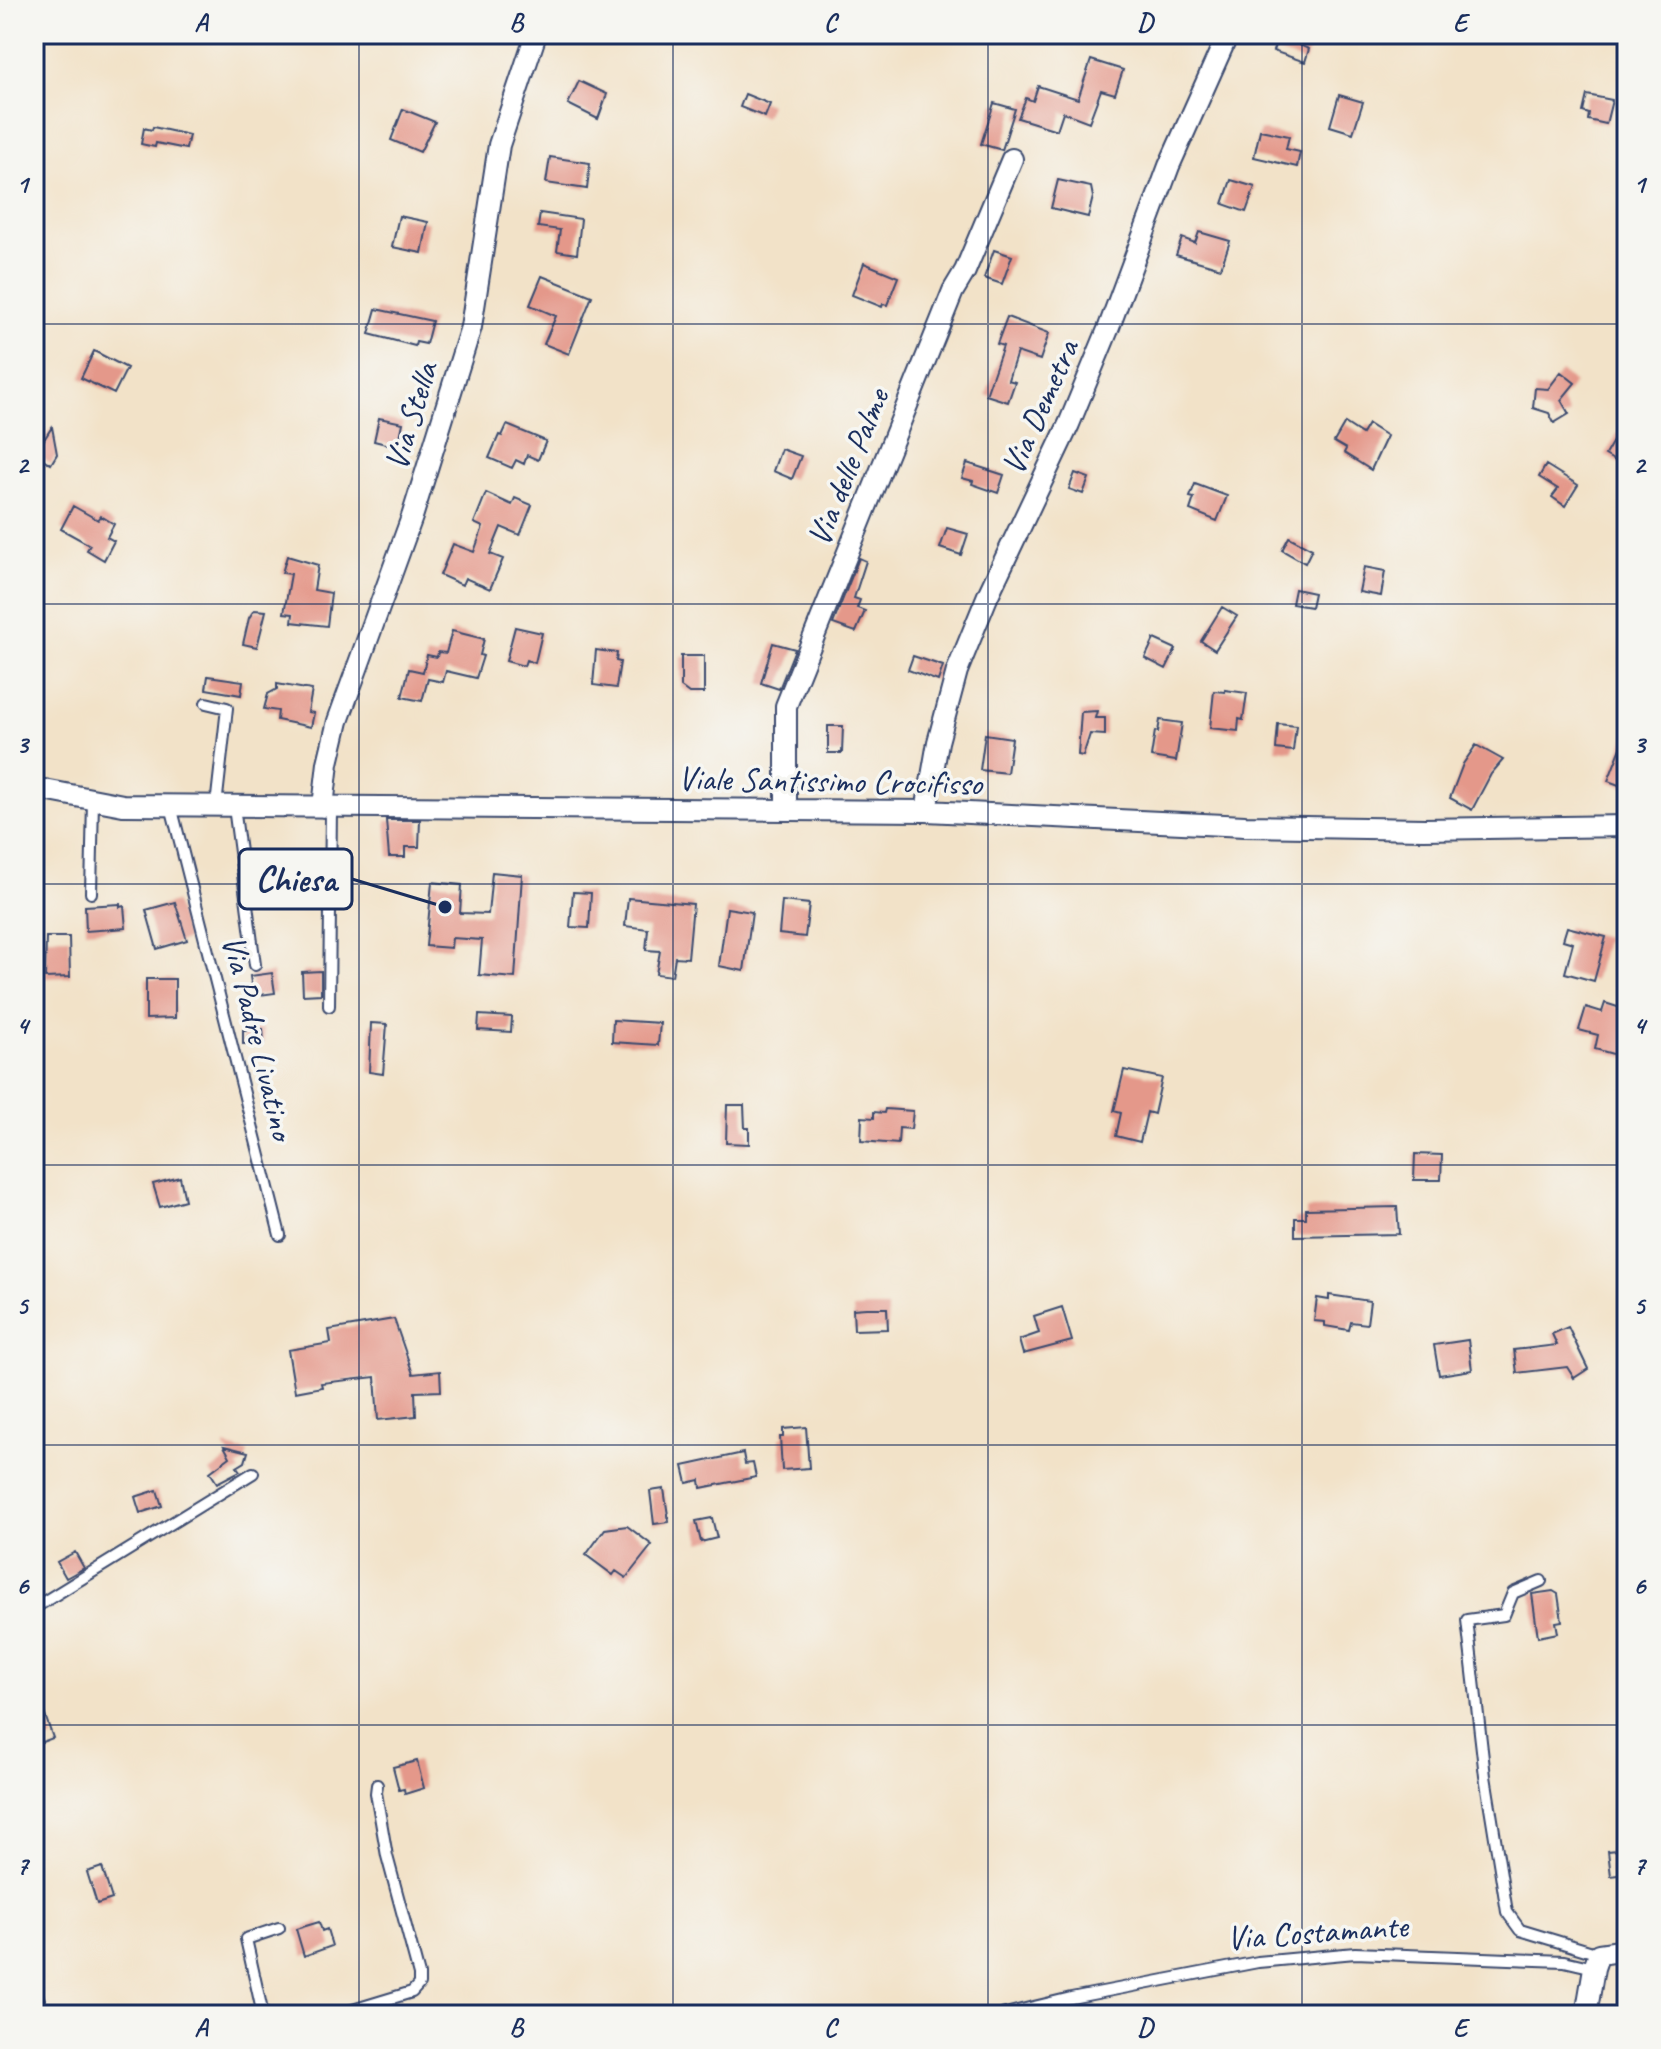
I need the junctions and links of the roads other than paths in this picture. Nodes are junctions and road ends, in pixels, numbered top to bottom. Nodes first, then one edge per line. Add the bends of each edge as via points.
1 (1228, 34) edge
2 (535, 37) dead end
3 (1012, 159) dead end
4 (206, 703) dead end
5 (34, 788) edge
6 (93, 800) junction
7 (171, 806) junction
8 (225, 806) junction
9 (327, 807) junction
10 (786, 810) junction
11 (926, 811) junction
12 (1627, 826) edge
13 (91, 893) dead end
14 (255, 965) dead end
15 (329, 1006) dead end
16 (280, 1235) dead end
17 (253, 1473) dead end
18 (1541, 1581) dead end
19 (34, 1608) edge
20 (377, 1785) dead end
21 (279, 1928) dead end
22 (1627, 1950) edge
23 (1597, 1961) junction
24 (34, 1986) edge
25 (44, 2015) edge
26 (263, 2015) edge
27 (336, 2015) edge
28 (1001, 2015) edge
29 (1586, 2015) edge

1 - 11 street, Via Demetra via 1169,166 1069,424 957,671
2 - 9 street, Via Stella via 497,157 471,327 412,517 338,721 328,763
3 - 10 street, Via delle Palme via 953,291 786,706
4 - 8 lane via 227,708
5 - 6 street, Viale Santissimo Crocifisso
6 - 7 street, Viale Santissimo Crocifisso
6 - 13 lane
7 - 8 street, Viale Santissimo Crocifisso
7 - 16 lane, Via Padre Livatino
8 - 9 street, Viale Santissimo Crocifisso
8 - 14 lane
9 - 10 street, Viale Santissimo Crocifisso
9 - 15 lane
10 - 11 street, Viale Santissimo Crocifisso
11 - 12 street, Viale Santissimo Crocifisso via 1260,826
17 - 19 lane
18 - 23 lane via 1513,1593 1504,1615 1467,1620 1485,1776 1507,1912 1520,1930
20 - 27 lane via 387,1856 419,1984 412,1992
21 - 26 lane via 246,1939
22 - 23 street
23 - 28 lane, Via Costamante via 1355,1953 1258,1962
23 - 29 street
24 - 25 lane

